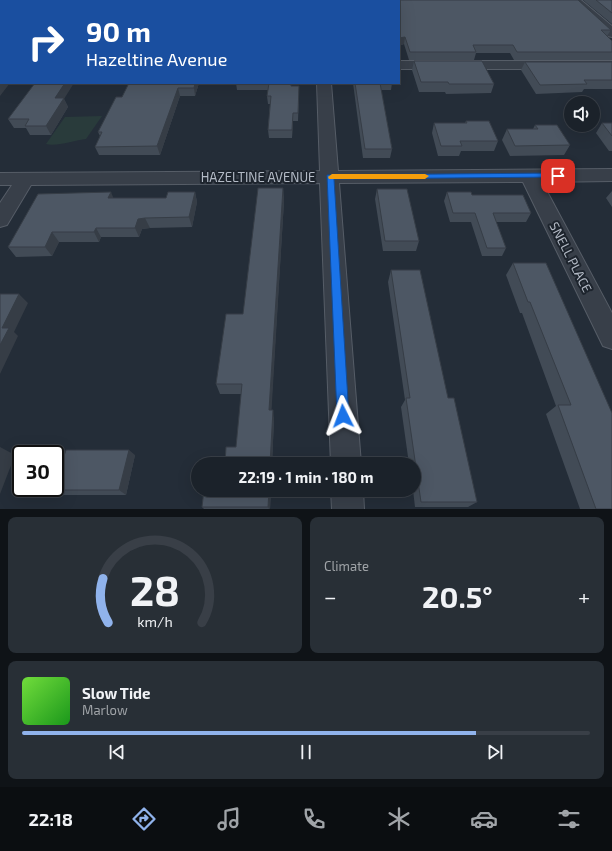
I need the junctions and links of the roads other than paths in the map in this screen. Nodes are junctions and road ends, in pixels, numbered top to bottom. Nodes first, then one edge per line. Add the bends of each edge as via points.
1 (574, 0) edge
2 (612, 33) edge
3 (400, 65) edge
4 (612, 65) edge
5 (324, 84) edge
6 (612, 175) edge
7 (530, 176) junction
8 (330, 177) junction
9 (0, 179) edge
10 (25, 179) junction
11 (0, 220) edge
12 (612, 338) edge
13 (346, 457) edge
14 (347, 497) edge
15 (348, 509) edge

1 - 2 street
3 - 4 street
5 - 8 street
6 - 7 street, HAZELTINE AVENUE
7 - 8 street, HAZELTINE AVENUE
7 - 12 street, SNELL PLACE
8 - 10 street, HAZELTINE AVENUE
8 - 13 street
9 - 10 street, HAZELTINE AVENUE
10 - 11 street
14 - 15 street

